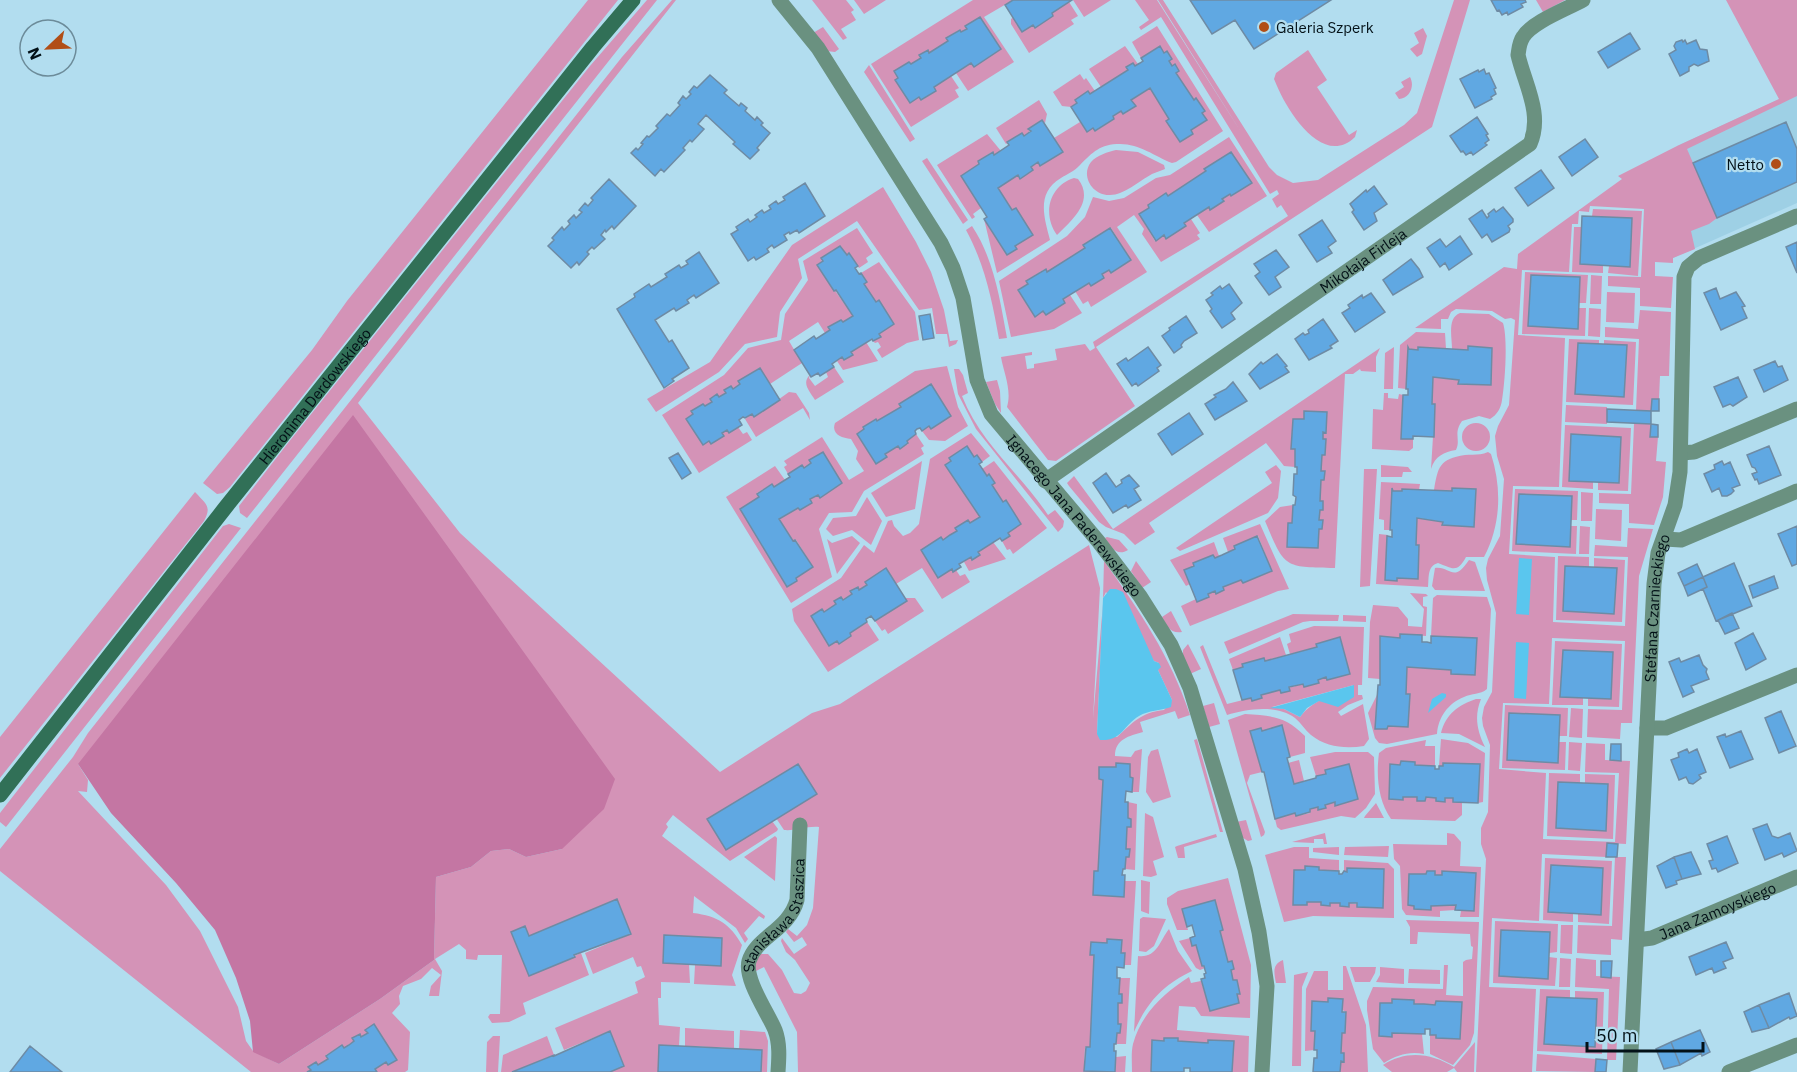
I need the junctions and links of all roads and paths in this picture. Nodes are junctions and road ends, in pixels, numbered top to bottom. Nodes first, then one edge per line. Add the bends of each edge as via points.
1 (633, 0) edge
2 (779, 0) edge
3 (1583, 0) edge
4 (1797, 216) edge
5 (1797, 409) edge
6 (1681, 453) junction
7 (1045, 481) junction
8 (1797, 491) edge
9 (1665, 539) junction
10 (1797, 675) edge
11 (1647, 728) junction
12 (0, 795) edge
13 (800, 825) dead end
14 (1797, 877) edge
15 (1637, 940) junction
16 (1797, 1045) edge
17 (778, 1072) edge
18 (1262, 1072) edge
19 (1630, 1072) edge
20 (1729, 1072) edge

1 - 12 main road, Hieronima Derdowskiego
2 - 7 street, Ignacego Jana Paderewskiego via 818,48 941,243 963,298 984,402
3 - 7 street, Mikołaja Firleja via 1536,25 1523,36 1519,46 1536,120 1530,144
4 - 6 street, Stefana Czarnieckiego via 1699,258 1688,267 1684,277
5 - 6 street via 1694,452
6 - 9 street, Stefana Czarnieckiego via 1676,505
7 - 18 street, Ignacego Jana Paderewskiego via 1140,596 1171,645 1190,688 1233,826 1259,932 1267,986
8 - 9 street via 1681,540
9 - 11 street, Stefana Czarnieckiego via 1654,577
10 - 11 street via 1666,728
11 - 15 street, Stefana Czarnieckiego
13 - 17 street, Stanisława Staszica via 794,911 756,948 748,967 778,1041
14 - 15 street, Jana Zamoyskiego via 1652,938
15 - 19 street, Stefana Czarnieckiego
16 - 20 street

